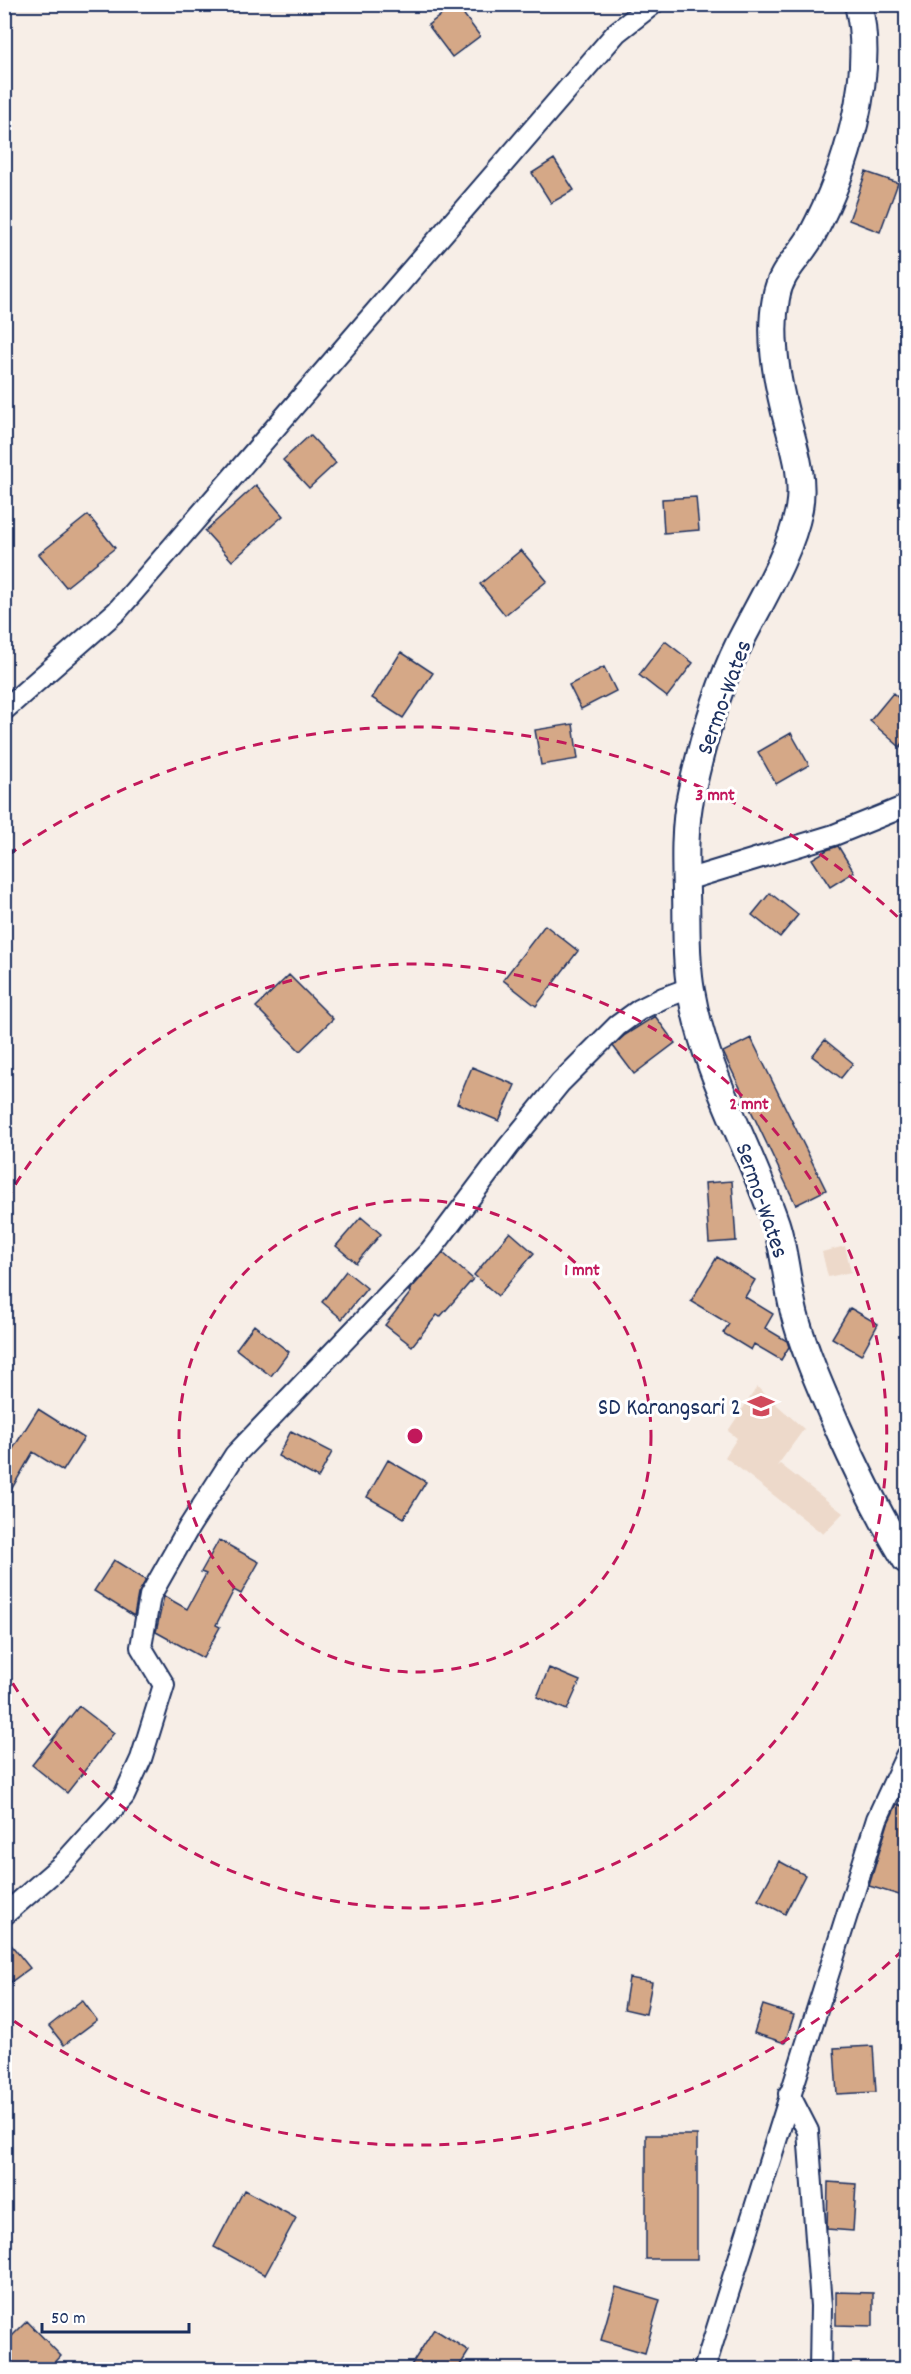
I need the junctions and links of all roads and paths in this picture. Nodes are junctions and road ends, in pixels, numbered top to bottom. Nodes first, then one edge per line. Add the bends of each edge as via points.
1 (652, 4) edge
2 (858, 4) edge
3 (4, 710) edge
4 (906, 806) edge
5 (686, 880) junction
6 (690, 988) junction
7 (906, 1560) edge
8 (906, 1756) edge
9 (4, 1915) edge
10 (789, 2094) junction
11 (704, 2370) edge
12 (820, 2370) edge

1 - 3 street via 617,32 117,610
2 - 5 main road, Sermo-Wates via 864,49 858,116 822,216 779,282 775,302 774,366 798,459 802,489 799,512 718,696 690,797
4 - 5 street via 834,835
5 - 6 main road, Sermo-Wates
6 - 7 main road, Sermo-Wates via 713,1072 776,1226 795,1318 819,1386 861,1481
6 - 9 street via 647,1006 617,1026 560,1083 430,1251 235,1455 150,1596 141,1647 165,1685 141,1759 124,1796 63,1864
8 - 10 street via 877,1819
10 - 11 street
10 - 12 street via 808,2131 820,2306

